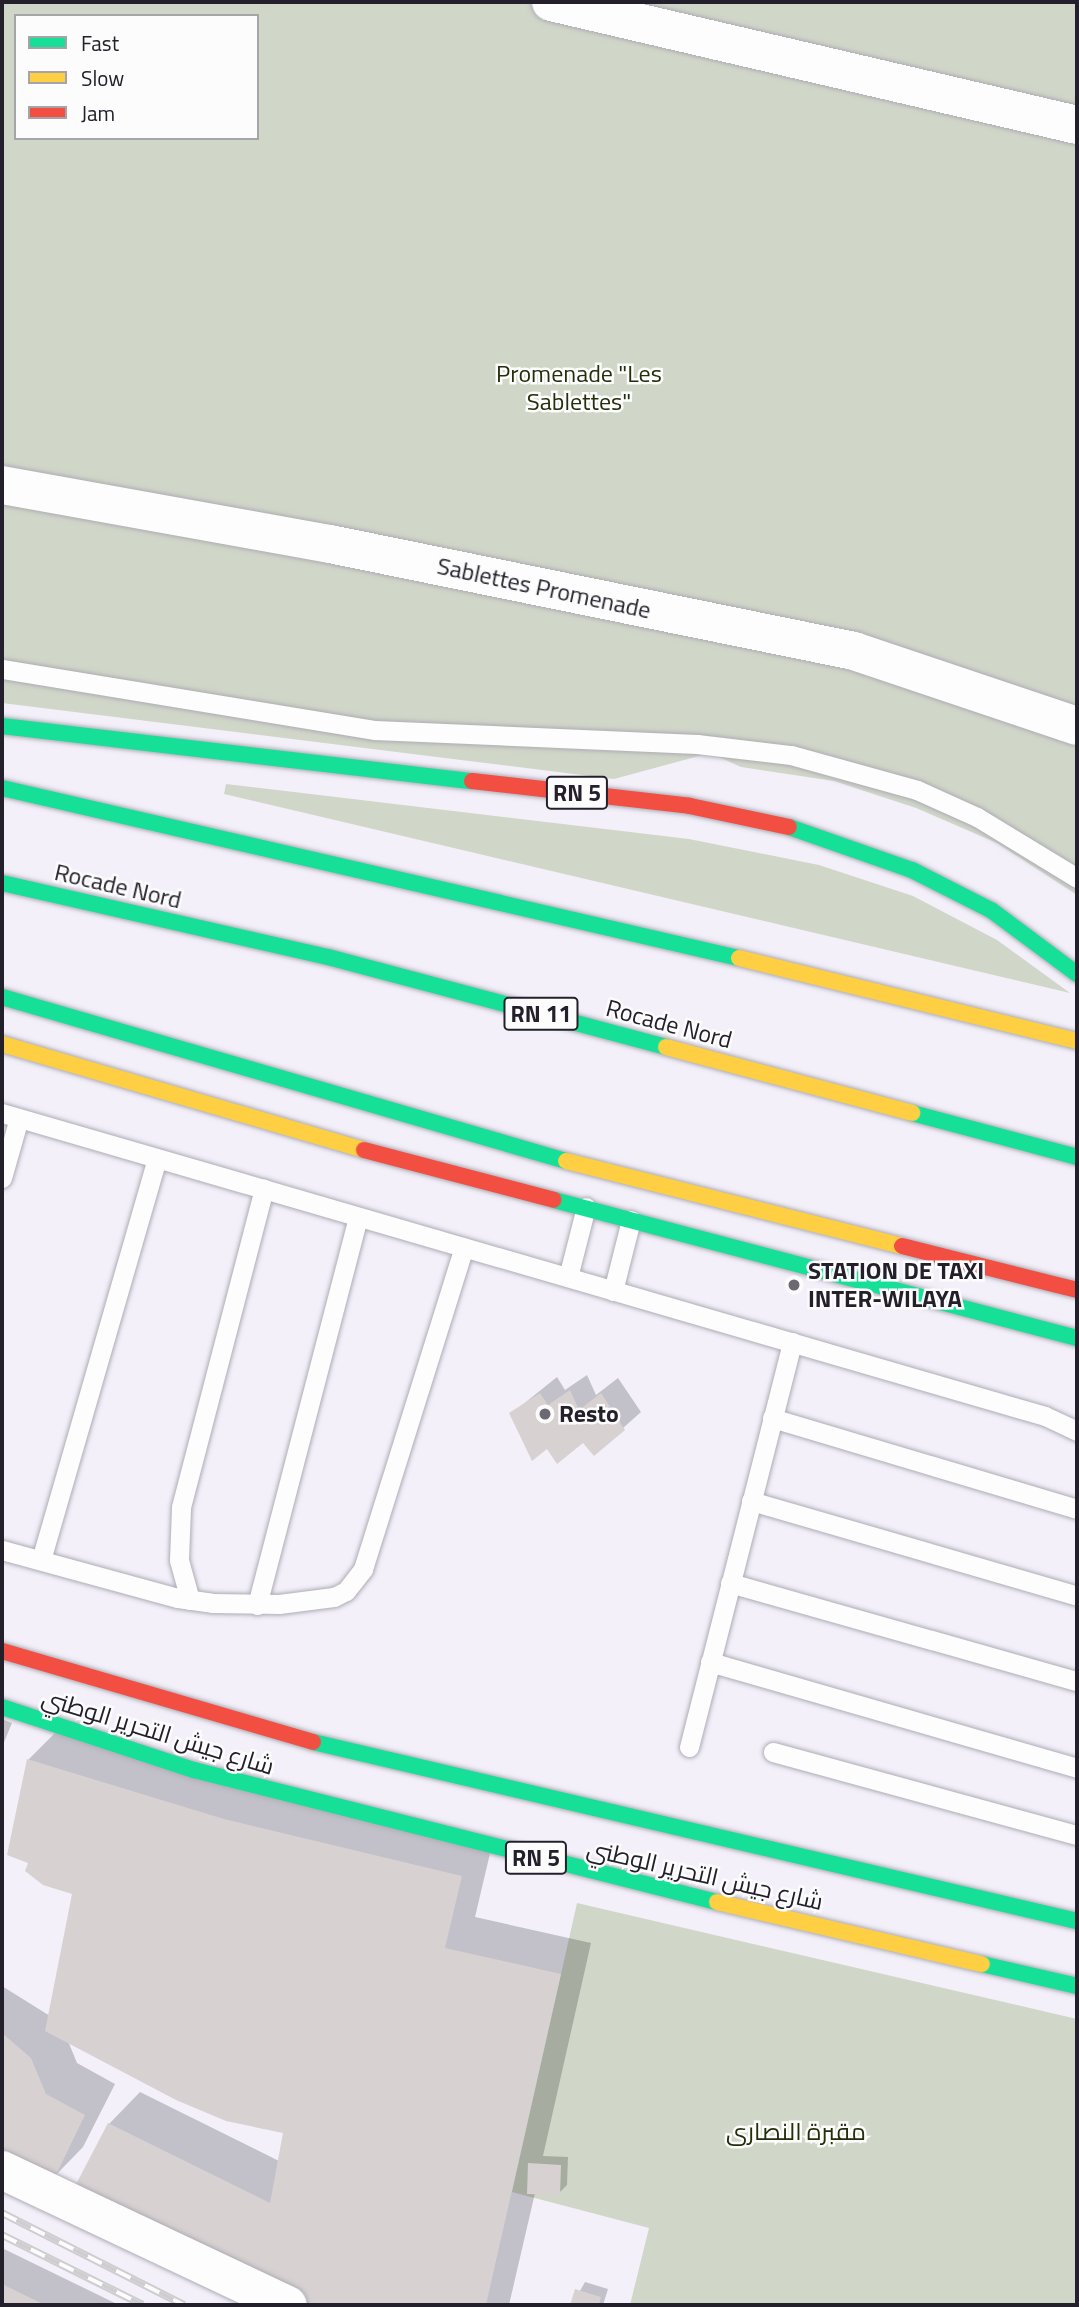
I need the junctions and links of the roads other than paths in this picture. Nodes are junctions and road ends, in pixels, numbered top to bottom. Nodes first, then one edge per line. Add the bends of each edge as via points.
1 (551, 2) edge
2 (1077, 125) edge
3 (2, 485) edge
4 (2, 668) edge
5 (2, 726) edge
6 (1077, 726) edge
7 (2, 788) edge
8 (1077, 878) edge
9 (2, 883) edge
10 (1077, 974) edge
11 (2, 997) edge
12 (1077, 1041) edge
13 (2, 1044) edge
14 (10, 1116) edge
15 (1077, 1157) edge
16 (157, 1158) junction
17 (2, 1178) edge
18 (264, 1189) junction
19 (586, 1207) junction
20 (358, 1217) junction
21 (631, 1220) junction
22 (464, 1247) junction
23 (568, 1278) junction
24 (1077, 1290) edge
25 (613, 1291) junction
26 (1077, 1338) edge
27 (792, 1342) junction
28 (772, 1418) junction
29 (1077, 1431) edge
30 (751, 1501) junction
31 (1077, 1509) edge
32 (2, 1549) edge
33 (41, 1560) junction
34 (730, 1583) junction
35 (1077, 1596) edge
36 (190, 1600) junction
37 (257, 1605) junction
38 (2, 1651) edge
39 (710, 1662) junction
40 (1077, 1681) edge
41 (2, 1707) edge
42 (689, 1746) dead end
43 (773, 1752) dead end
44 (1077, 1768) edge
45 (1077, 1835) edge
46 (1077, 1921) edge
47 (1077, 1986) edge
48 (2, 2169) edge
49 (288, 2305) edge

1 - 2 street
3 - 6 street, Sablettes Promenade via 330,544 853,651
4 - 8 lane via 375,730 697,744 791,755 917,790 977,817
5 - 10 main road, RN 5 via 690,806 809,831 912,870 991,911
7 - 12 main road via 805,973
9 - 15 main road, Rocade Nord / RN 11 via 328,957
11 - 24 main road via 589,1168
13 - 19 main road via 345,1145
14 - 16 lane
14 - 17 lane
16 - 18 lane
16 - 33 lane
18 - 20 lane
18 - 36 lane via 181,1507 179,1560
19 - 21 main road
19 - 23 lane
20 - 22 lane
20 - 37 lane
21 - 25 lane
21 - 26 main road
22 - 23 lane
22 - 37 lane via 357,1581 334,1597
23 - 25 lane
25 - 27 lane
27 - 28 lane
27 - 29 lane via 1045,1416
28 - 30 lane
28 - 31 lane
30 - 34 lane
30 - 35 lane
32 - 33 lane
33 - 36 lane
34 - 39 lane
34 - 40 lane
36 - 37 lane
38 - 46 main road via 266,1731
39 - 42 lane
39 - 44 lane
41 - 47 main road, شارع جيش التحرير الوطني / RN 5 via 220,1777 655,1888
43 - 45 lane
48 - 49 street

